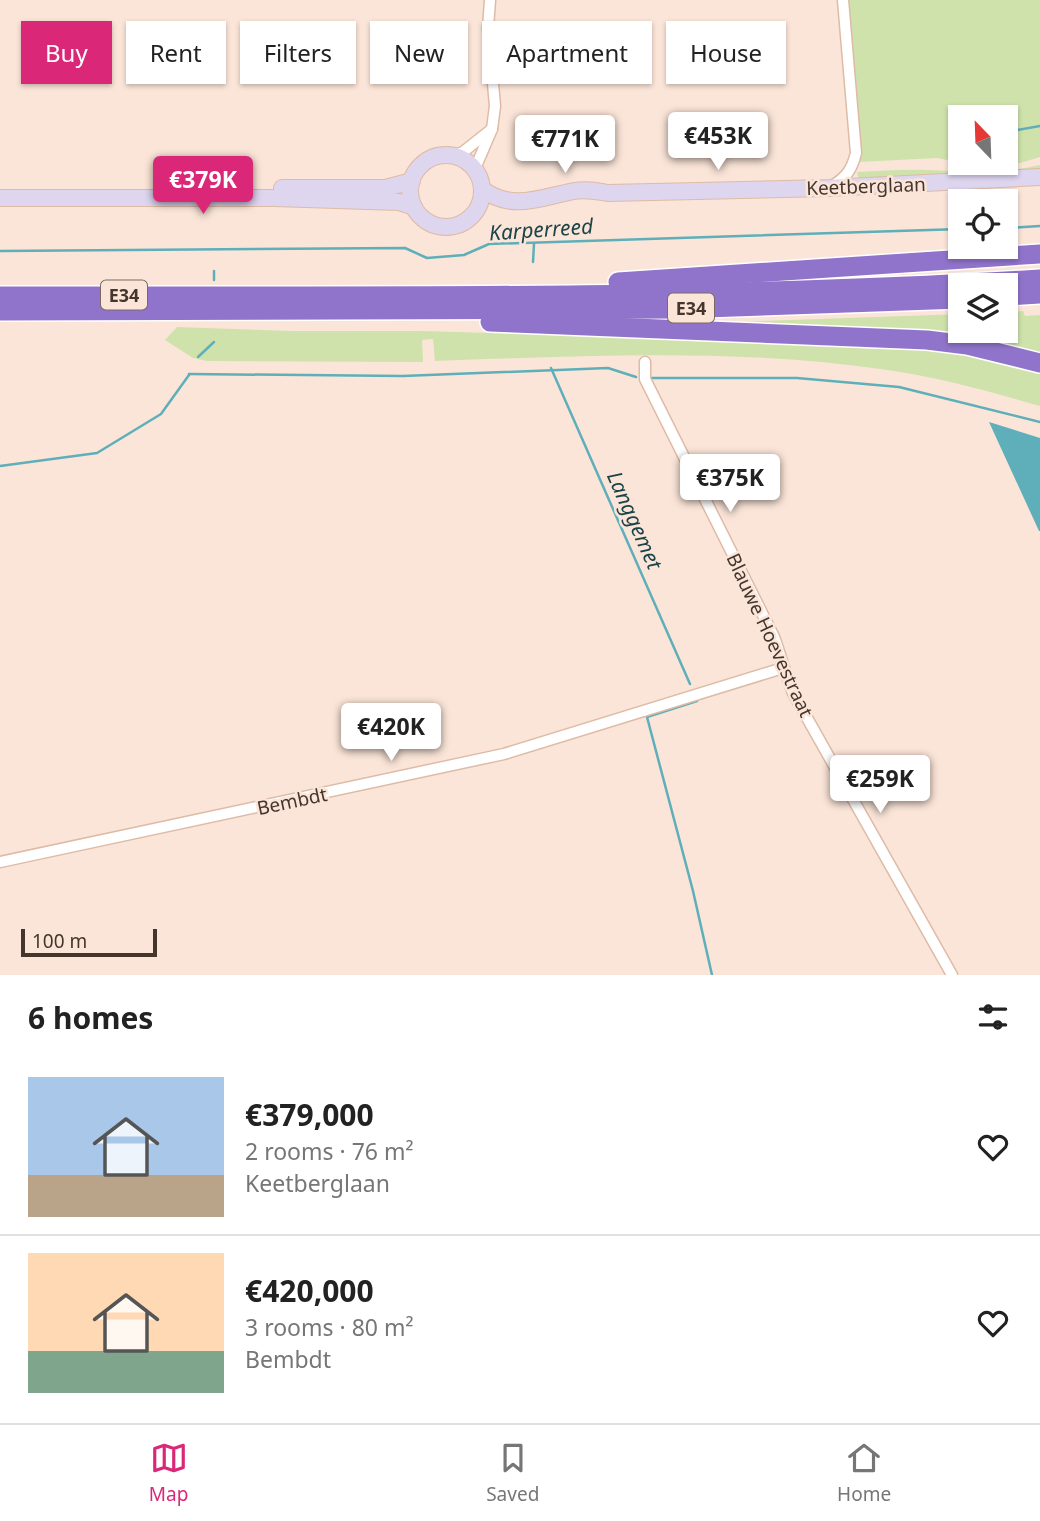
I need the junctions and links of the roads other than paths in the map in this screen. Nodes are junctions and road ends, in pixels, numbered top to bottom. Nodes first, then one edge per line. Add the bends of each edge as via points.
1 (491, 0) edge
2 (843, 0) edge
3 (492, 129) junction
4 (452, 156) junction
5 (476, 172) junction
6 (1040, 177) edge
7 (412, 181) junction
8 (828, 188) junction
9 (0, 189) edge
10 (482, 189) junction
11 (608, 193) junction
12 (0, 198) edge
13 (414, 207) junction
14 (473, 215) junction
15 (1040, 254) edge
16 (1040, 279) edge
17 (515, 294) junction
18 (1040, 294) edge
19 (1018, 295) edge
20 (0, 296) edge
21 (948, 299) edge
22 (421, 310) junction
23 (0, 311) edge
24 (645, 362) dead end
25 (1040, 363) edge
26 (783, 668) junction
27 (0, 863) edge
28 (952, 975) edge

1 - 3 street
2 - 8 street via 856,153 852,169
3 - 4 street
3 - 5 street
4 - 5 main road
4 - 7 main road via 426,162
5 - 10 main road
6 - 8 main road, Keetberglaan
7 - 9 main road via 385,188
7 - 13 main road
8 - 11 main road, Keetberglaan
10 - 11 main road, Keetberglaan via 506,201 545,200 573,191
10 - 14 main road
11 - 14 main road, Keetberglaan via 564,205 489,209
12 - 13 main road via 274,198 399,202
13 - 14 main road via 425,220 441,227 455,226
15 - 17 highway via 541,285
16 - 17 highway, E34 via 729,293
17 - 20 highway, E34
18 - 19 highway
21 - 22 highway, E34 via 676,309
22 - 23 highway, E34
22 - 25 highway via 441,320 927,340
24 - 26 street, Blauwe Hoevestraat via 645,379 774,637
26 - 27 street, Bembdt via 504,754
26 - 28 street, Blauwe Hoevestraat

